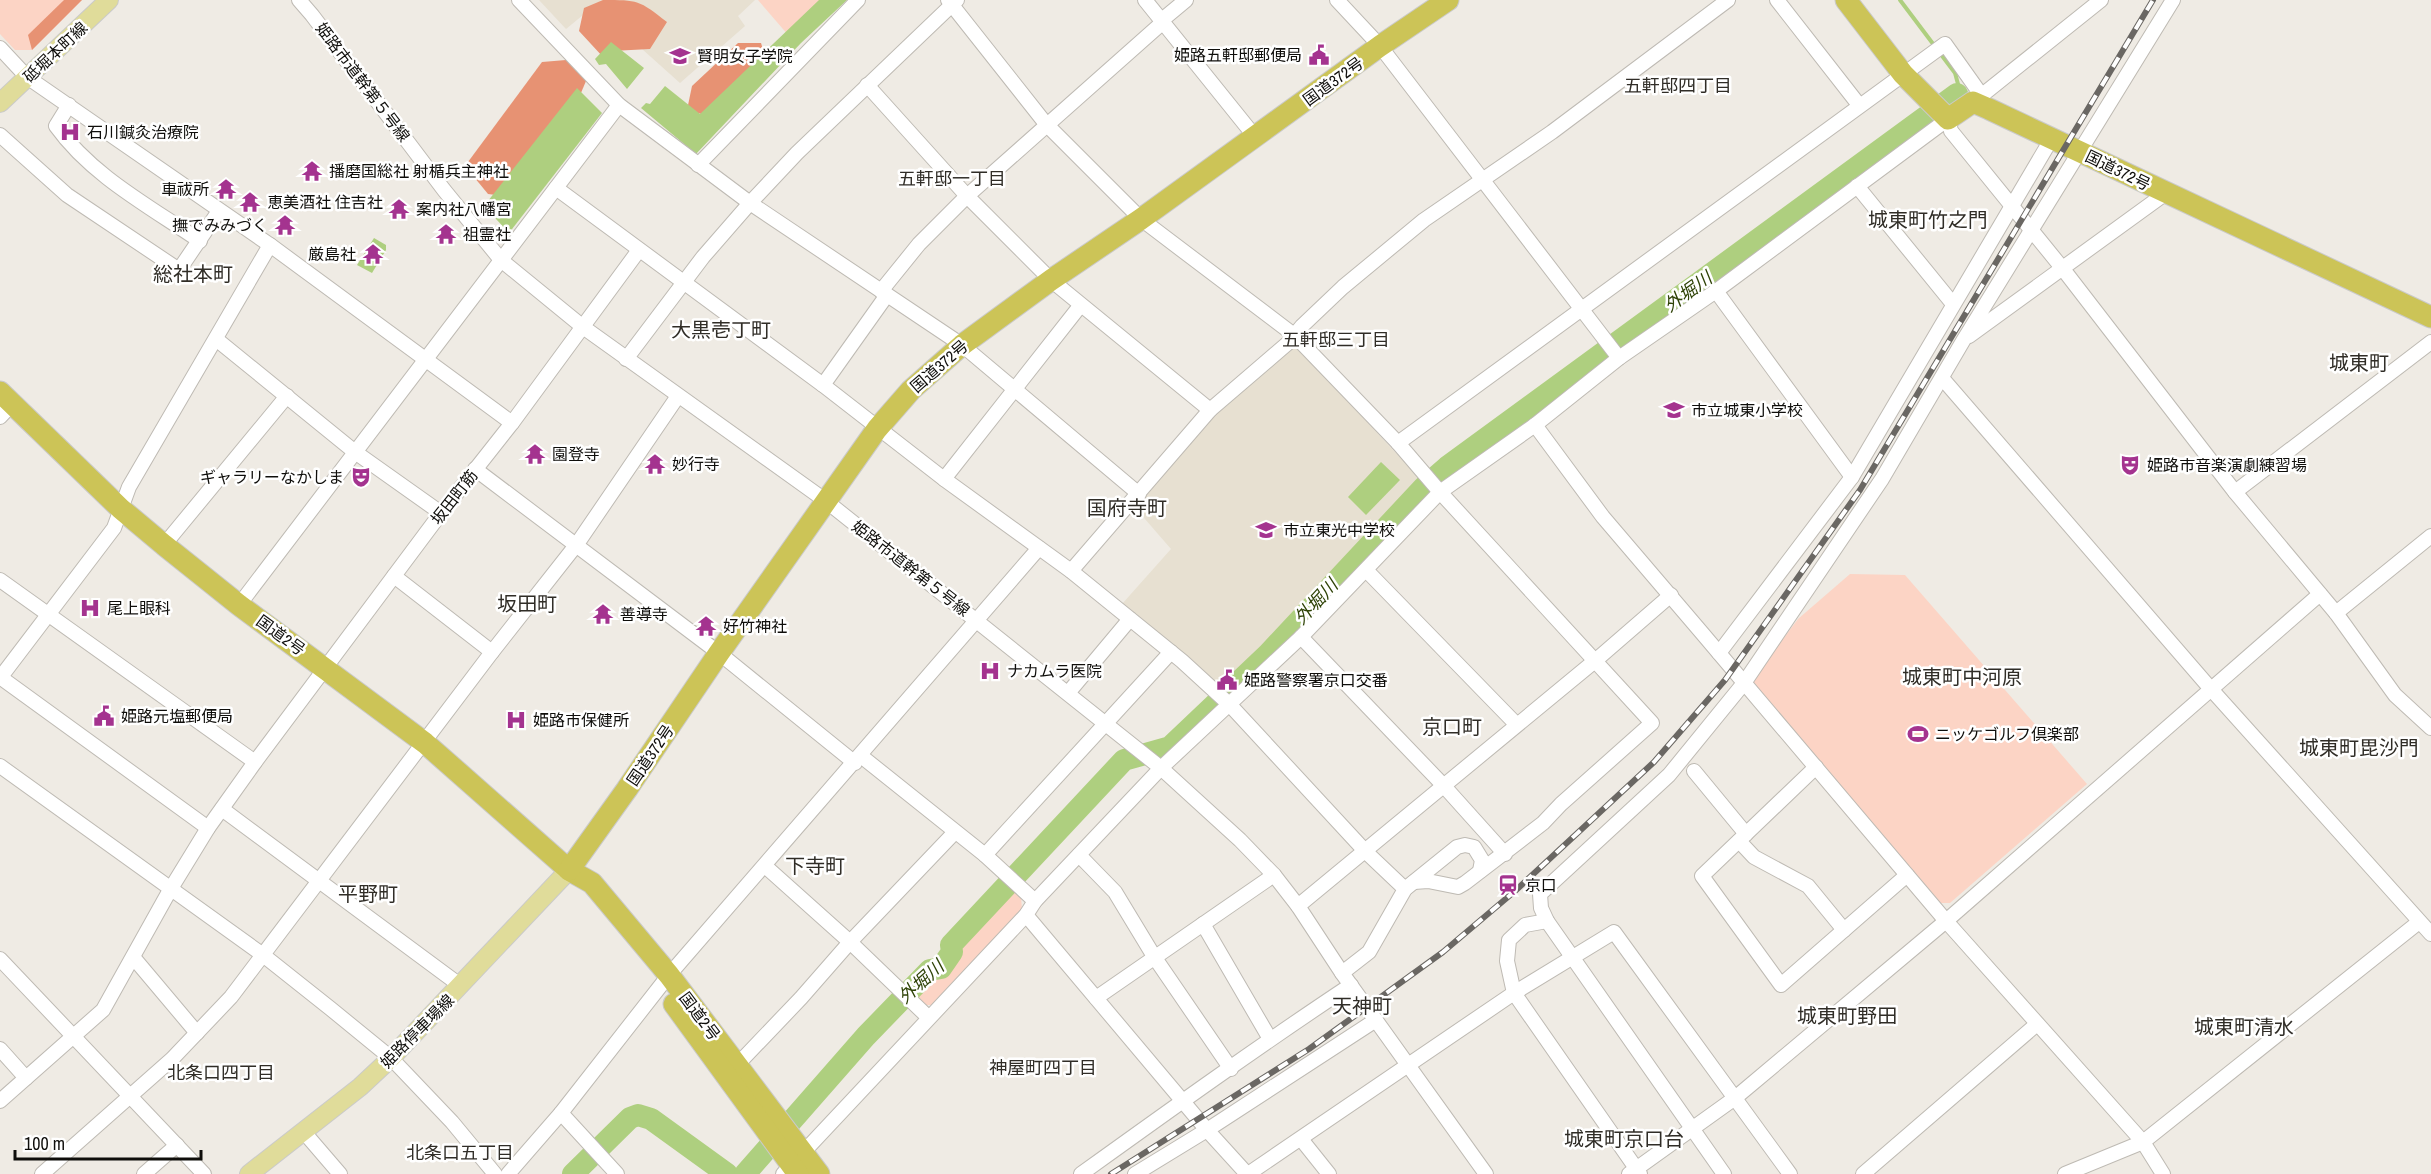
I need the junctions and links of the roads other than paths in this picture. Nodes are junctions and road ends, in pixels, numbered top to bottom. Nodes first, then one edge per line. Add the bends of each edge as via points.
1 (109, 0) edge
2 (299, 0) edge
3 (519, 0) edge
4 (858, 0) edge
5 (1145, 0) edge
6 (1186, 0) edge
7 (1337, 0) edge
8 (1448, 0) edge
9 (1728, 0) edge
10 (1777, 0) edge
11 (1846, 0) edge
12 (2101, 0) edge
13 (2173, 0) edge
14 (952, 2) edge
15 (1162, 22) junction
16 (1380, 46) junction
17 (0, 48) edge
18 (1903, 74) junction
19 (27, 77) junction
20 (867, 85) junction
21 (1977, 99) junction
22 (0, 103) edge
23 (69, 105) junction
24 (619, 105) junction
25 (1859, 105) junction
26 (1944, 115) junction
27 (1046, 124) junction
28 (0, 135) edge
29 (1256, 138) junction
30 (2052, 138) junction
31 (2081, 152) junction
32 (698, 165) junction
33 (1481, 179) junction
34 (1857, 186) junction
35 (556, 188) junction
36 (2166, 193) junction
37 (967, 196) junction
38 (750, 203) junction
39 (2011, 206) junction
40 (219, 211) junction
41 (1141, 219) junction
42 (2031, 230) junction
43 (200, 240) junction
44 (270, 245) junction
45 (639, 250) junction
46 (501, 260) junction
47 (2063, 269) junction
48 (1050, 280) junction
49 (683, 283) junction
50 (1716, 291) junction
51 (884, 293) junction
52 (1953, 304) junction
53 (1080, 306) junction
54 (1580, 309) junction
55 (2431, 317) edge
56 (583, 327) junction
57 (1294, 335) junction
58 (216, 339) junction
59 (1963, 341) junction
60 (2431, 342) edge
61 (962, 345) junction
62 (626, 358) junction
63 (1618, 358) junction
64 (425, 361) junction
65 (1942, 378) junction
66 (823, 385) junction
67 (1014, 389) junction
68 (288, 396) junction
69 (678, 396) junction
70 (4, 404) edge
71 (1210, 410) junction
72 (512, 423) junction
73 (1535, 425) junction
74 (877, 429) junction
75 (1398, 443) junction
76 (356, 452) junction
77 (475, 470) junction
78 (1852, 477) junction
79 (944, 479) junction
80 (1440, 492) junction
81 (2235, 492) junction
82 (1139, 494) junction
83 (826, 501) junction
84 (122, 508) junction
85 (441, 513) junction
86 (2431, 537) edge
87 (577, 544) junction
88 (164, 545) junction
89 (1039, 548) junction
90 (1366, 570) junction
91 (1071, 571) junction
92 (394, 576) junction
93 (0, 580) edge
94 (2320, 594) junction
95 (1671, 595) junction
96 (239, 605) junction
97 (2336, 613) junction
98 (49, 614) junction
99 (1130, 619) junction
100 (976, 620) junction
101 (1301, 638) junction
102 (492, 652) junction
103 (1171, 652) junction
104 (719, 653) junction
105 (1719, 653) junction
106 (1596, 660) junction
107 (324, 667) junction
108 (0, 677) edge
109 (1744, 683) junction
110 (2210, 688) junction
111 (1068, 693) junction
112 (1230, 705) junction
113 (1107, 724) junction
114 (1516, 724) junction
115 (2431, 728) edge
116 (425, 743) junction
117 (858, 759) junction
118 (255, 762) junction
119 (0, 766) edge
120 (1816, 767) junction
121 (1161, 768) junction
122 (1694, 771) dead end
123 (1443, 785) junction
124 (222, 809) junction
125 (208, 828) junction
126 (955, 832) junction
127 (1742, 837) junction
128 (1366, 852) junction
129 (1505, 854) junction
130 (985, 855) junction
131 (1079, 855) junction
132 (765, 866) junction
133 (569, 870) junction
134 (1480, 871) junction
135 (1274, 875) junction
136 (1907, 875) junction
137 (320, 880) junction
138 (1409, 886) junction
139 (170, 890) junction
140 (1035, 901) junction
141 (1298, 906) junction
142 (1026, 915) junction
143 (1546, 921) junction
144 (1946, 921) junction
145 (2419, 922) junction
146 (1203, 924) junction
147 (1844, 930) junction
148 (2431, 933) edge
149 (850, 942) junction
150 (263, 955) junction
151 (133, 957) junction
152 (1155, 958) junction
153 (0, 959) edge
154 (1572, 959) junction
155 (1347, 979) junction
156 (665, 981) junction
157 (461, 986) junction
158 (1514, 993) junction
159 (1096, 998) junction
160 (928, 1017) junction
161 (1376, 1020) junction
162 (2037, 1024) junction
163 (197, 1033) junction
164 (74, 1036) junction
165 (1270, 1039) junction
166 (0, 1049) edge
167 (390, 1058) junction
168 (737, 1065) junction
169 (1409, 1066) junction
170 (1231, 1069) junction
171 (26, 1078) junction
172 (131, 1096) junction
173 (1735, 1098) junction
174 (0, 1101) edge
175 (1183, 1102) junction
176 (561, 1113) junction
177 (1691, 1128) junction
178 (1207, 1130) junction
179 (303, 1131) junction
180 (1301, 1139) junction
181 (2143, 1142) junction
182 (177, 1145) junction
183 (794, 1166) edge
184 (611, 1172) edge
185 (1635, 1172) edge
186 (42, 1174) edge
187 (144, 1174) edge
188 (204, 1174) edge
189 (249, 1174) edge
190 (340, 1174) edge
191 (495, 1174) edge
192 (508, 1174) edge
193 (819, 1174) edge
194 (1081, 1174) edge
195 (1135, 1174) edge
196 (1247, 1174) edge
197 (1329, 1174) edge
198 (1486, 1174) edge
199 (1724, 1174) edge
200 (1790, 1174) edge
201 (1863, 1174) edge
202 (2065, 1174) edge
203 (2163, 1174) edge

1 - 19 main road, 砥堀本町線
2 - 46 street, 姫路市道幹第５号線
3 - 24 street
4 - 32 street
5 - 15 street
6 - 15 street
7 - 16 street
8 - 16 highway, 国道372号
9 - 33 street via 1552,132
10 - 25 street
11 - 18 highway
12 - 21 street
13 - 31 street
14 - 20 street
14 - 27 street
15 - 27 street
15 - 29 street
16 - 29 highway, 国道372号
16 - 33 street
17 - 19 street
18 - 21 street via 1945,44
18 - 25 street
18 - 26 highway
19 - 22 main road, 砥堀本町線
19 - 23 street
20 - 37 street
20 - 38 street
21 - 26 highway
21 - 30 highway, 国道372号
23 - 40 street
23 - 43 street via 56,126 72,148
24 - 32 street
24 - 35 street
25 - 54 street
26 - 34 street
26 - 39 street via 1951,131
27 - 37 street
27 - 41 street
28 - 43 street via 67,195 179,270
29 - 41 highway, 国道372号
30 - 31 highway, 国道372号
30 - 39 street
31 - 36 highway, 国道372号
31 - 42 street
32 - 38 street
33 - 54 street
33 - 57 street via 1343,287
34 - 50 street
34 - 52 street
35 - 45 street
35 - 46 street
36 - 47 street
36 - 55 highway, 国道372号
37 - 48 street
37 - 51 street via 919,244
38 - 49 street
38 - 51 street
39 - 42 street
39 - 52 street
40 - 43 street
40 - 44 street
41 - 48 highway, 国道372号
41 - 57 street
42 - 47 street
42 - 59 street
44 - 58 street
44 - 64 street
45 - 49 street
45 - 56 street, 坂田町筋
46 - 56 street, 姫路市道幹第５号線
46 - 64 street
47 - 59 street
47 - 81 street
48 - 53 street
48 - 61 highway, 国道372号
49 - 62 street
49 - 66 street
50 - 63 street
50 - 78 street
51 - 61 street
51 - 66 street
52 - 78 street
53 - 67 street
53 - 71 street
54 - 63 street
54 - 75 street
56 - 62 street, 姫路市道幹第５号線
56 - 72 street, 坂田町筋
57 - 71 street
57 - 75 street
58 - 68 street
58 - 84 street via 129,487
59 - 65 street
60 - 81 street
61 - 67 street
61 - 74 highway, 国道372号 via 911,390
62 - 69 street, 姫路市道幹第５号線
63 - 73 street
64 - 72 street
64 - 76 street
65 - 109 street via 1882,479
65 - 110 street
66 - 74 street
67 - 79 street
67 - 82 street
68 - 76 street
68 - 88 street
69 - 83 street, 姫路市道幹第５号線
69 - 87 street
70 - 84 highway, 国道2号
71 - 82 street
72 - 77 street, 坂田町筋
73 - 80 street
73 - 95 street via 1603,517
74 - 79 street
74 - 83 highway, 国道372号
75 - 80 street
76 - 85 street
76 - 96 street
77 - 85 street, 坂田町筋
77 - 87 street
78 - 105 street
79 - 89 street
80 - 90 street
80 - 106 street
81 - 94 street
82 - 91 street
83 - 100 street, 姫路市道幹第５号線
83 - 104 highway, 国道372号
84 - 88 highway, 国道2号
84 - 98 street via 114,528
85 - 92 street, 坂田町筋
86 - 97 street
87 - 102 street
87 - 104 street
88 - 96 highway, 国道2号
89 - 91 street
89 - 100 street
90 - 101 street
90 - 114 street
91 - 99 street
92 - 102 street
92 - 107 street, 坂田町筋
93 - 98 street
94 - 97 street
94 - 110 street
95 - 105 street
95 - 106 street
96 - 107 highway, 国道2号
97 - 115 street via 2395,695
98 - 108 street
98 - 118 street
99 - 103 street
99 - 111 street
100 - 111 street, 姫路市道幹第５号線
100 - 117 street
101 - 112 street
101 - 123 street
102 - 116 street
103 - 112 street
103 - 113 street
104 - 117 street
104 - 133 highway, 国道372号
105 - 109 street
106 - 114 street
106 - 129 street via 1652,723
107 - 116 highway, 国道2号
107 - 118 street, 坂田町筋
108 - 125 street
109 - 120 street
109 - 143 street via 1669,775 1540,894
110 - 144 street
110 - 145 street
111 - 113 street, 姫路市道幹第５号線
112 - 121 street
112 - 128 street
113 - 121 street, 姫路市道幹第５号線
113 - 130 street
114 - 123 street
116 - 133 highway, 国道2号
116 - 137 street
117 - 126 street
117 - 132 street
118 - 124 street, 坂田町筋
119 - 139 street
120 - 127 street
120 - 136 street
121 - 131 street
121 - 135 street, 姫路市道幹第５号線
122 - 127 street
123 - 128 street
123 - 129 street
124 - 125 street, 坂田町筋
124 - 137 street
125 - 139 street, 坂田町筋
126 - 130 street
126 - 149 street
127 - 147 street via 1754,857 1808,886
127 - 147 street via 1702,876 1781,985
128 - 138 street
128 - 141 street
129 - 134 street
130 - 140 street
131 - 140 street
131 - 152 street via 1115,892
132 - 149 street
132 - 156 street
133 - 156 highway, 国道2号 via 592,883
133 - 157 main road, 姫路停車場線
134 - 138 street via 1458,887 1428,880
134 - 138 street via 1481,856 1466,844
135 - 141 street, 姫路市道幹第５号線
135 - 146 street
136 - 144 street
136 - 147 street
137 - 150 street
137 - 157 street
138 - 155 street via 1369,952
139 - 150 street
139 - 151 street, 坂田町筋
140 - 142 street
141 - 155 street, 姫路市道幹第５号線
142 - 159 street
142 - 160 street
143 - 154 street
143 - 158 street via 1525,926 1509,940 1507,961
144 - 162 street
144 - 173 street
145 - 148 street
145 - 181 street
146 - 152 street
146 - 165 street
149 - 160 street
149 - 168 street
150 - 163 street
150 - 167 street
151 - 163 street
151 - 164 street, 坂田町筋 via 103,1010
152 - 159 street
152 - 170 street
153 - 164 street
154 - 158 street
154 - 173 street via 1614,933
154 - 177 street
155 - 161 street, 姫路市道幹第５号線
155 - 165 street
156 - 168 highway, 国道2号
156 - 176 street
156 - 183 highway, 国道2号
157 - 167 main road, 姫路停車場線
158 - 169 street
158 - 185 street
159 - 175 street
160 - 183 street
161 - 169 street, 姫路市道幹第５号線
161 - 178 street
162 - 181 street
162 - 201 street
163 - 172 street
164 - 171 street, 坂田町筋
164 - 172 street
165 - 170 street
166 - 171 street
167 - 179 main road, 姫路停車場線
167 - 191 street via 452,1122
168 - 183 highway, 国道2号
169 - 180 street
169 - 198 street, 姫路市道幹第５号線
170 - 175 street
171 - 174 street, 坂田町筋
172 - 182 street
172 - 186 street
173 - 177 street
173 - 200 street
175 - 178 street
175 - 194 street
176 - 184 street
176 - 192 street
177 - 185 street
177 - 199 street
178 - 195 street
178 - 196 street
179 - 189 main road, 姫路停車場線
179 - 190 street
180 - 196 street
180 - 197 street
181 - 202 street
181 - 203 street
182 - 187 street
182 - 188 street
183 - 193 highway, 国道2号

